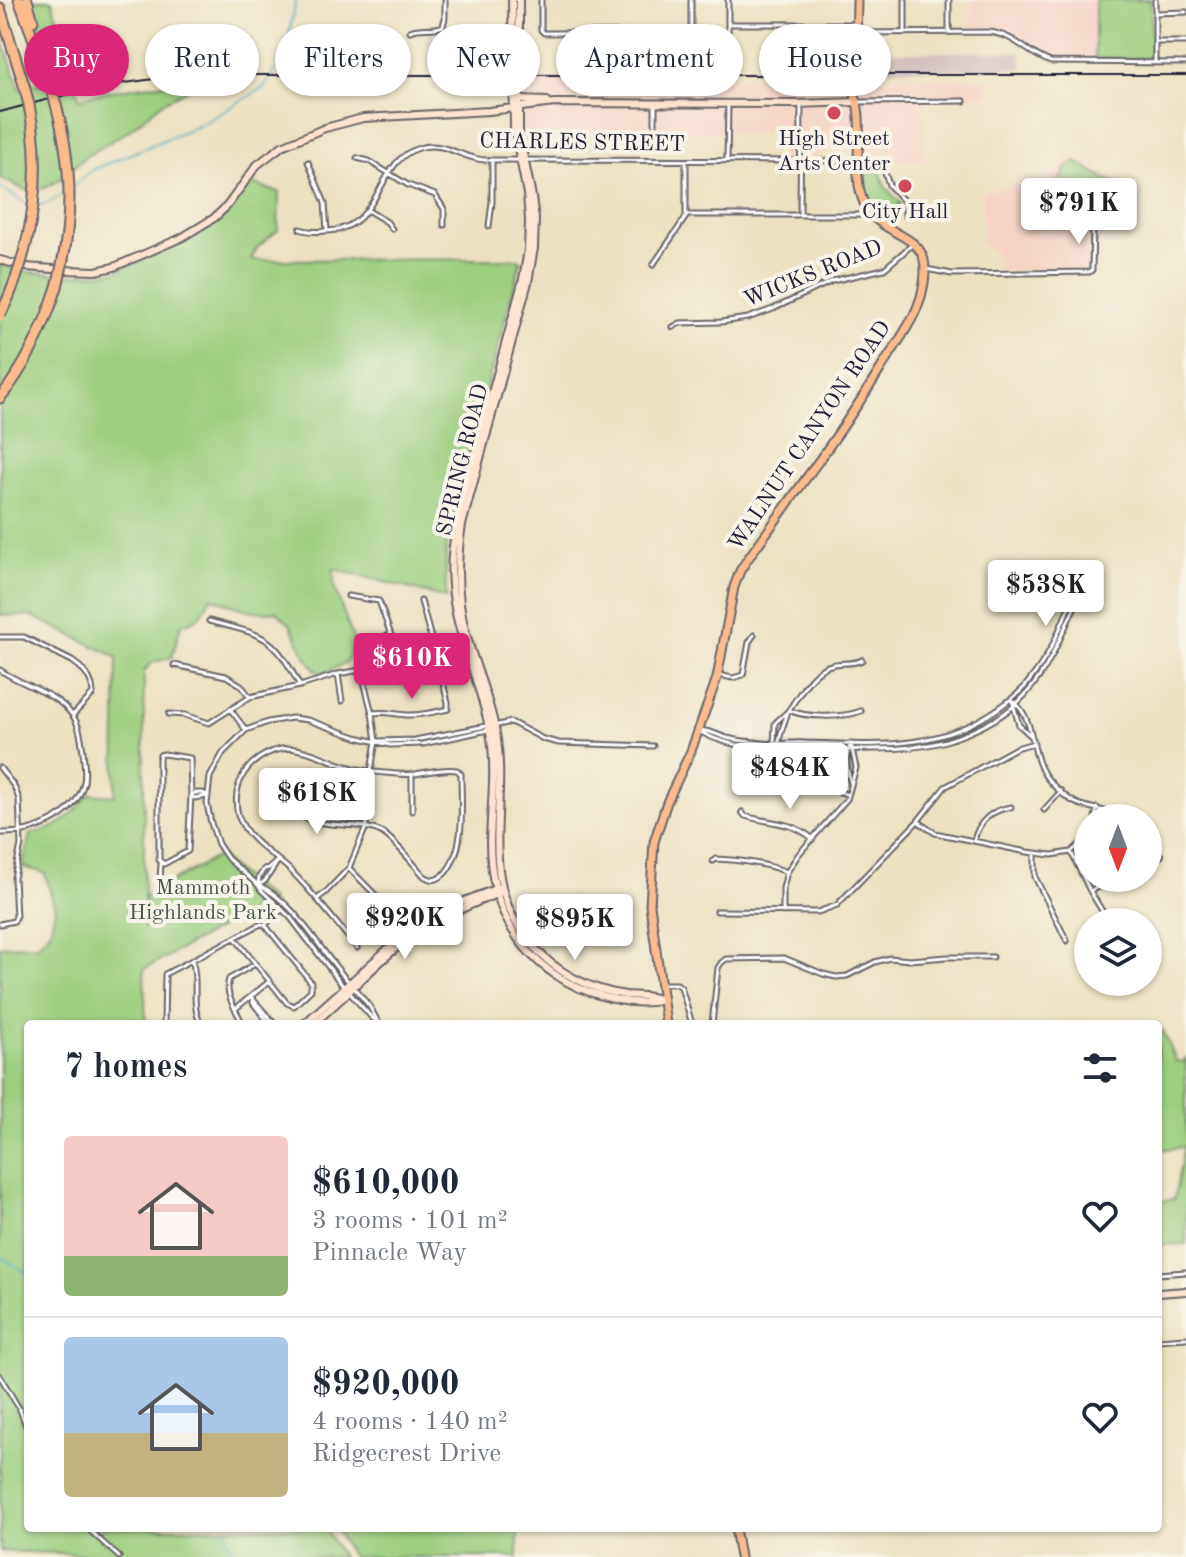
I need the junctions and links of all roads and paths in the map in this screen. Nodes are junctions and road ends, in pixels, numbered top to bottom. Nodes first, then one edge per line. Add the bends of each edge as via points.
1 (19, 0) edge
2 (27, 0) edge
3 (445, 0) edge
4 (512, 0) edge
5 (519, 0) edge
6 (541, 0) edge
7 (691, 0) edge
8 (728, 0) edge
9 (857, 0) edge
10 (905, 0) edge
11 (949, 0) edge
12 (1155, 0) edge
13 (0, 8) edge
14 (1186, 12) edge
15 (1155, 13) junction
16 (28, 24) edge
17 (33, 24) edge
18 (519, 24) edge
19 (728, 24) edge
20 (857, 24) edge
21 (411, 31) edge
22 (949, 32) junction
23 (891, 33) edge
24 (905, 33) junction
25 (1156, 42) junction
26 (1186, 42) edge
27 (1155, 62) junction
28 (1186, 63) edge
29 (53, 96) edge
30 (518, 96) edge
31 (520, 96) edge
32 (859, 96) edge
33 (964, 101) dead end
34 (857, 102) junction
35 (555, 103) junction
36 (655, 103) junction
37 (728, 104) junction
38 (801, 104) junction
39 (516, 108) junction
40 (655, 135) dead end
41 (357, 158) dead end
42 (492, 160) junction
43 (522, 160) junction
44 (686, 161) junction
45 (727, 161) junction
46 (801, 161) junction
47 (858, 161) junction
48 (308, 162) dead end
49 (389, 174) junction
50 (367, 210) junction
51 (686, 215) junction
52 (800, 215) junction
53 (870, 215) junction
54 (911, 216) dead end
55 (444, 225) dead end
56 (489, 226) dead end
57 (1093, 226) dead end
58 (300, 229) dead end
59 (392, 229) dead end
60 (327, 231) junction
61 (914, 244) junction
62 (0, 260) edge
63 (653, 265) dead end
64 (925, 268) junction
65 (0, 316) edge
66 (673, 327) dead end
67 (0, 398) edge
68 (1090, 568) dead end
69 (1094, 573) dead end
70 (348, 596) dead end
71 (421, 601) dead end
72 (209, 621) dead end
73 (390, 635) junction
74 (754, 635) dead end
75 (0, 637) edge
76 (1054, 641) junction
77 (364, 644) dead end
78 (1059, 644) junction
79 (862, 660) dead end
80 (174, 665) dead end
81 (0, 670) edge
82 (361, 670) junction
83 (440, 673) junction
84 (338, 674) junction
85 (396, 675) junction
86 (718, 675) junction
87 (300, 686) junction
88 (250, 697) junction
89 (1012, 700) junction
90 (342, 701) dead end
91 (1015, 705) junction
92 (230, 709) junction
93 (788, 710) junction
94 (861, 711) dead end
95 (372, 713) junction
96 (169, 714) dead end
97 (73, 715) junction
98 (777, 720) junction
99 (785, 724) junction
100 (491, 727) junction
101 (1029, 727) junction
102 (246, 730) junction
103 (698, 730) junction
104 (1023, 730) junction
105 (1031, 736) junction
106 (376, 741) junction
107 (780, 743) junction
108 (1034, 743) junction
109 (851, 744) junction
110 (653, 746) dead end
111 (775, 746) junction
112 (850, 750) junction
113 (0, 768) edge
114 (371, 771) junction
115 (855, 771) junction
116 (847, 772) junction
117 (412, 774) junction
118 (779, 777) dead end
119 (851, 784) junction
120 (1061, 791) junction
121 (848, 795) junction
122 (191, 796) junction
123 (208, 796) junction
124 (289, 803) dead end
125 (1080, 804) edge
126 (1011, 807) dead end
127 (1044, 810) dead end
128 (412, 811) dead end
129 (742, 812) dead end
130 (918, 821) junction
131 (366, 827) junction
132 (0, 833) edge
133 (21, 833) junction
134 (813, 839) junction
135 (974, 841) junction
136 (1074, 849) edge
137 (1071, 852) junction
138 (1035, 853) junction
139 (1074, 858) edge
140 (278, 860) junction
141 (713, 861) dead end
142 (161, 863) junction
143 (349, 868) junction
144 (787, 872) junction
145 (160, 880) dead end
146 (258, 885) junction
147 (499, 890) junction
148 (316, 899) junction
149 (282, 909) junction
150 (717, 911) dead end
151 (783, 912) junction
152 (397, 917) dead end
153 (0, 924) edge
154 (265, 925) junction
155 (235, 938) junction
156 (1067, 941) dead end
157 (357, 948) dead end
158 (993, 957) dead end
159 (192, 960) junction
160 (255, 964) junction
161 (270, 981) junction
162 (660, 984) junction
163 (349, 987) junction
164 (252, 998) junction
165 (662, 1000) junction
166 (235, 1009) junction
167 (164, 1020) edge
168 (199, 1020) dead end
169 (241, 1020) edge
170 (268, 1020) edge
171 (309, 1020) edge
172 (317, 1020) edge
173 (374, 1020) edge
174 (665, 1020) edge
175 (691, 1020) edge
176 (712, 1020) edge
177 (1186, 1272) edge
178 (1162, 1274) edge
179 (1186, 1291) edge
180 (1162, 1293) edge
181 (1186, 1338) edge
182 (1162, 1340) edge
183 (0, 1376) edge
184 (24, 1420) edge
185 (91, 1532) edge
186 (736, 1532) edge
187 (119, 1557) edge
188 (740, 1557) edge

1 - 16 highway
2 - 17 highway
3 - 21 street via 443,26
4 - 39 main road, SPRING ROAD
5 - 18 main road, SPRING ROAD
6 - 7 street via 542,32 689,32
8 - 19 street
9 - 20 main road
10 - 24 street
11 - 22 street
12 - 15 street
13 - 65 highway, bridge via 24,85 36,160 22,261
14 - 15 street
15 - 25 street
22 - 24 street
22 - 27 street via 1002,35 1051,62
23 - 24 street
25 - 26 street
25 - 27 street
27 - 28 street
29 - 67 highway, bridge via 70,184 67,241 50,308 33,347
30 - 39 main road, SPRING ROAD
31 - 35 main road
32 - 34 main road
33 - 34 street
34 - 38 main road
34 - 47 main road
35 - 36 main road
35 - 39 main road
36 - 37 main road
36 - 40 street
37 - 38 main road
37 - 45 street
38 - 46 street
39 - 43 main road, SPRING ROAD
39 - 62 main road via 363,118 301,137 264,159 208,223 114,267 67,270
41 - 49 street
42 - 43 street, CHARLES STREET
42 - 49 street, CHARLES STREET via 427,146 405,154
42 - 56 street
43 - 44 street, CHARLES STREET
43 - 100 main road, SPRING ROAD via 529,220 524,271 456,526 451,563 457,623
44 - 45 street, CHARLES STREET
44 - 51 street
45 - 46 street, CHARLES STREET
46 - 47 street, CHARLES STREET
46 - 52 street
47 - 53 main road via 861,195
47 - 54 street via 871,161 884,170 905,203 905,215
48 - 60 street via 325,203
49 - 50 street, CHARLES STREET
49 - 55 street via 435,195 444,209
50 - 59 street
50 - 60 street, CHARLES STREET via 355,223
51 - 52 street
51 - 63 street
52 - 53 street
53 - 61 main road
57 - 64 street via 1091,271 952,274
58 - 60 street, CHARLES STREET
61 - 64 main road
61 - 66 street, WICKS ROAD via 884,269 832,281 748,318
64 - 86 main road, WALNUT CANYON ROAD via 916,310 893,348 740,571
68 - 76 street
69 - 78 street
70 - 73 street via 379,601
71 - 83 street
72 - 87 street via 269,640
73 - 77 street
73 - 85 street via 398,655
74 - 86 street via 743,675
75 - 97 street via 24,637 80,667 93,694
76 - 78 street
76 - 89 street
78 - 91 street
79 - 93 street via 825,666
80 - 88 street via 226,676
81 - 97 street
82 - 84 street
82 - 85 street
82 - 95 street
83 - 85 street
83 - 95 street via 448,709
84 - 87 street
84 - 90 street
86 - 103 main road, WALNUT CANYON ROAD
87 - 88 street
88 - 92 street
89 - 91 street
89 - 109 street via 946,736
91 - 101 street
91 - 104 street
91 - 112 street via 993,721 923,747
92 - 96 street via 209,723
92 - 102 street
93 - 94 street via 808,715
93 - 98 street
93 - 99 street
95 - 106 street
97 - 133 street via 82,747 82,789 61,815
98 - 99 street
98 - 111 street
99 - 107 street
100 - 106 street
100 - 110 street via 515,723 559,743
100 - 147 main road, SPRING ROAD via 499,766
101 - 104 street
101 - 105 street
102 - 106 street via 292,718
102 - 123 street via 223,753 210,777
103 - 111 street
103 - 162 main road, WALNUT CANYON ROAD via 654,842 650,905
104 - 105 street
105 - 108 street
106 - 114 street
107 - 109 street
107 - 111 street
108 - 120 street via 1039,765
108 - 130 street via 945,787
109 - 112 street
111 - 112 street
112 - 115 street
112 - 116 street
113 - 133 street via 19,799
114 - 117 street
114 - 131 street
114 - 140 street via 283,747 249,765 237,790 240,821
115 - 116 street
115 - 119 street
116 - 119 street
117 - 128 street
117 - 131 street via 450,769 461,774 459,846 449,868 429,880 384,833
118 - 121 street
119 - 121 street
120 - 125 street
120 - 127 street
121 - 134 street
122 - 123 street
122 - 142 street via 188,851
122 - 142 street via 190,758 160,755
123 - 146 street via 218,844
124 - 131 street via 312,821
126 - 135 street via 982,820
129 - 134 street via 791,825
130 - 135 street via 935,833
130 - 151 street via 837,905 818,912
131 - 143 street
132 - 133 street
133 - 153 street via 14,878 16,917
134 - 144 street
135 - 138 street
136 - 137 street
137 - 138 street
137 - 139 street
138 - 156 street via 1035,877
140 - 146 street
140 - 146 street via 264,869
140 - 148 street
141 - 144 street via 770,865
142 - 145 street
143 - 148 street
143 - 152 street
144 - 151 street
146 - 149 street
146 - 163 street via 294,914
147 - 163 main road via 444,909 411,928
147 - 165 main road, SPRING ROAD via 516,925 548,962 589,985
148 - 157 street
149 - 154 street
149 - 163 street
150 - 151 street
154 - 155 street
154 - 161 street via 311,982 311,990 294,1006
155 - 159 street
155 - 160 street
158 - 176 street via 890,958 839,977 784,958 726,959 718,968
159 - 167 street via 165,974
159 - 168 street
160 - 161 street
160 - 166 street via 227,982
161 - 164 street
162 - 165 main road, WALNUT CANYON ROAD
162 - 175 street via 681,987
163 - 171 main road
163 - 172 main road
163 - 173 street
164 - 166 street
164 - 170 street
165 - 174 main road, WALNUT CANYON ROAD
166 - 169 street
177 - 178 street
179 - 180 main road
181 - 182 street
183 - 184 street
185 - 187 street
186 - 188 main road

